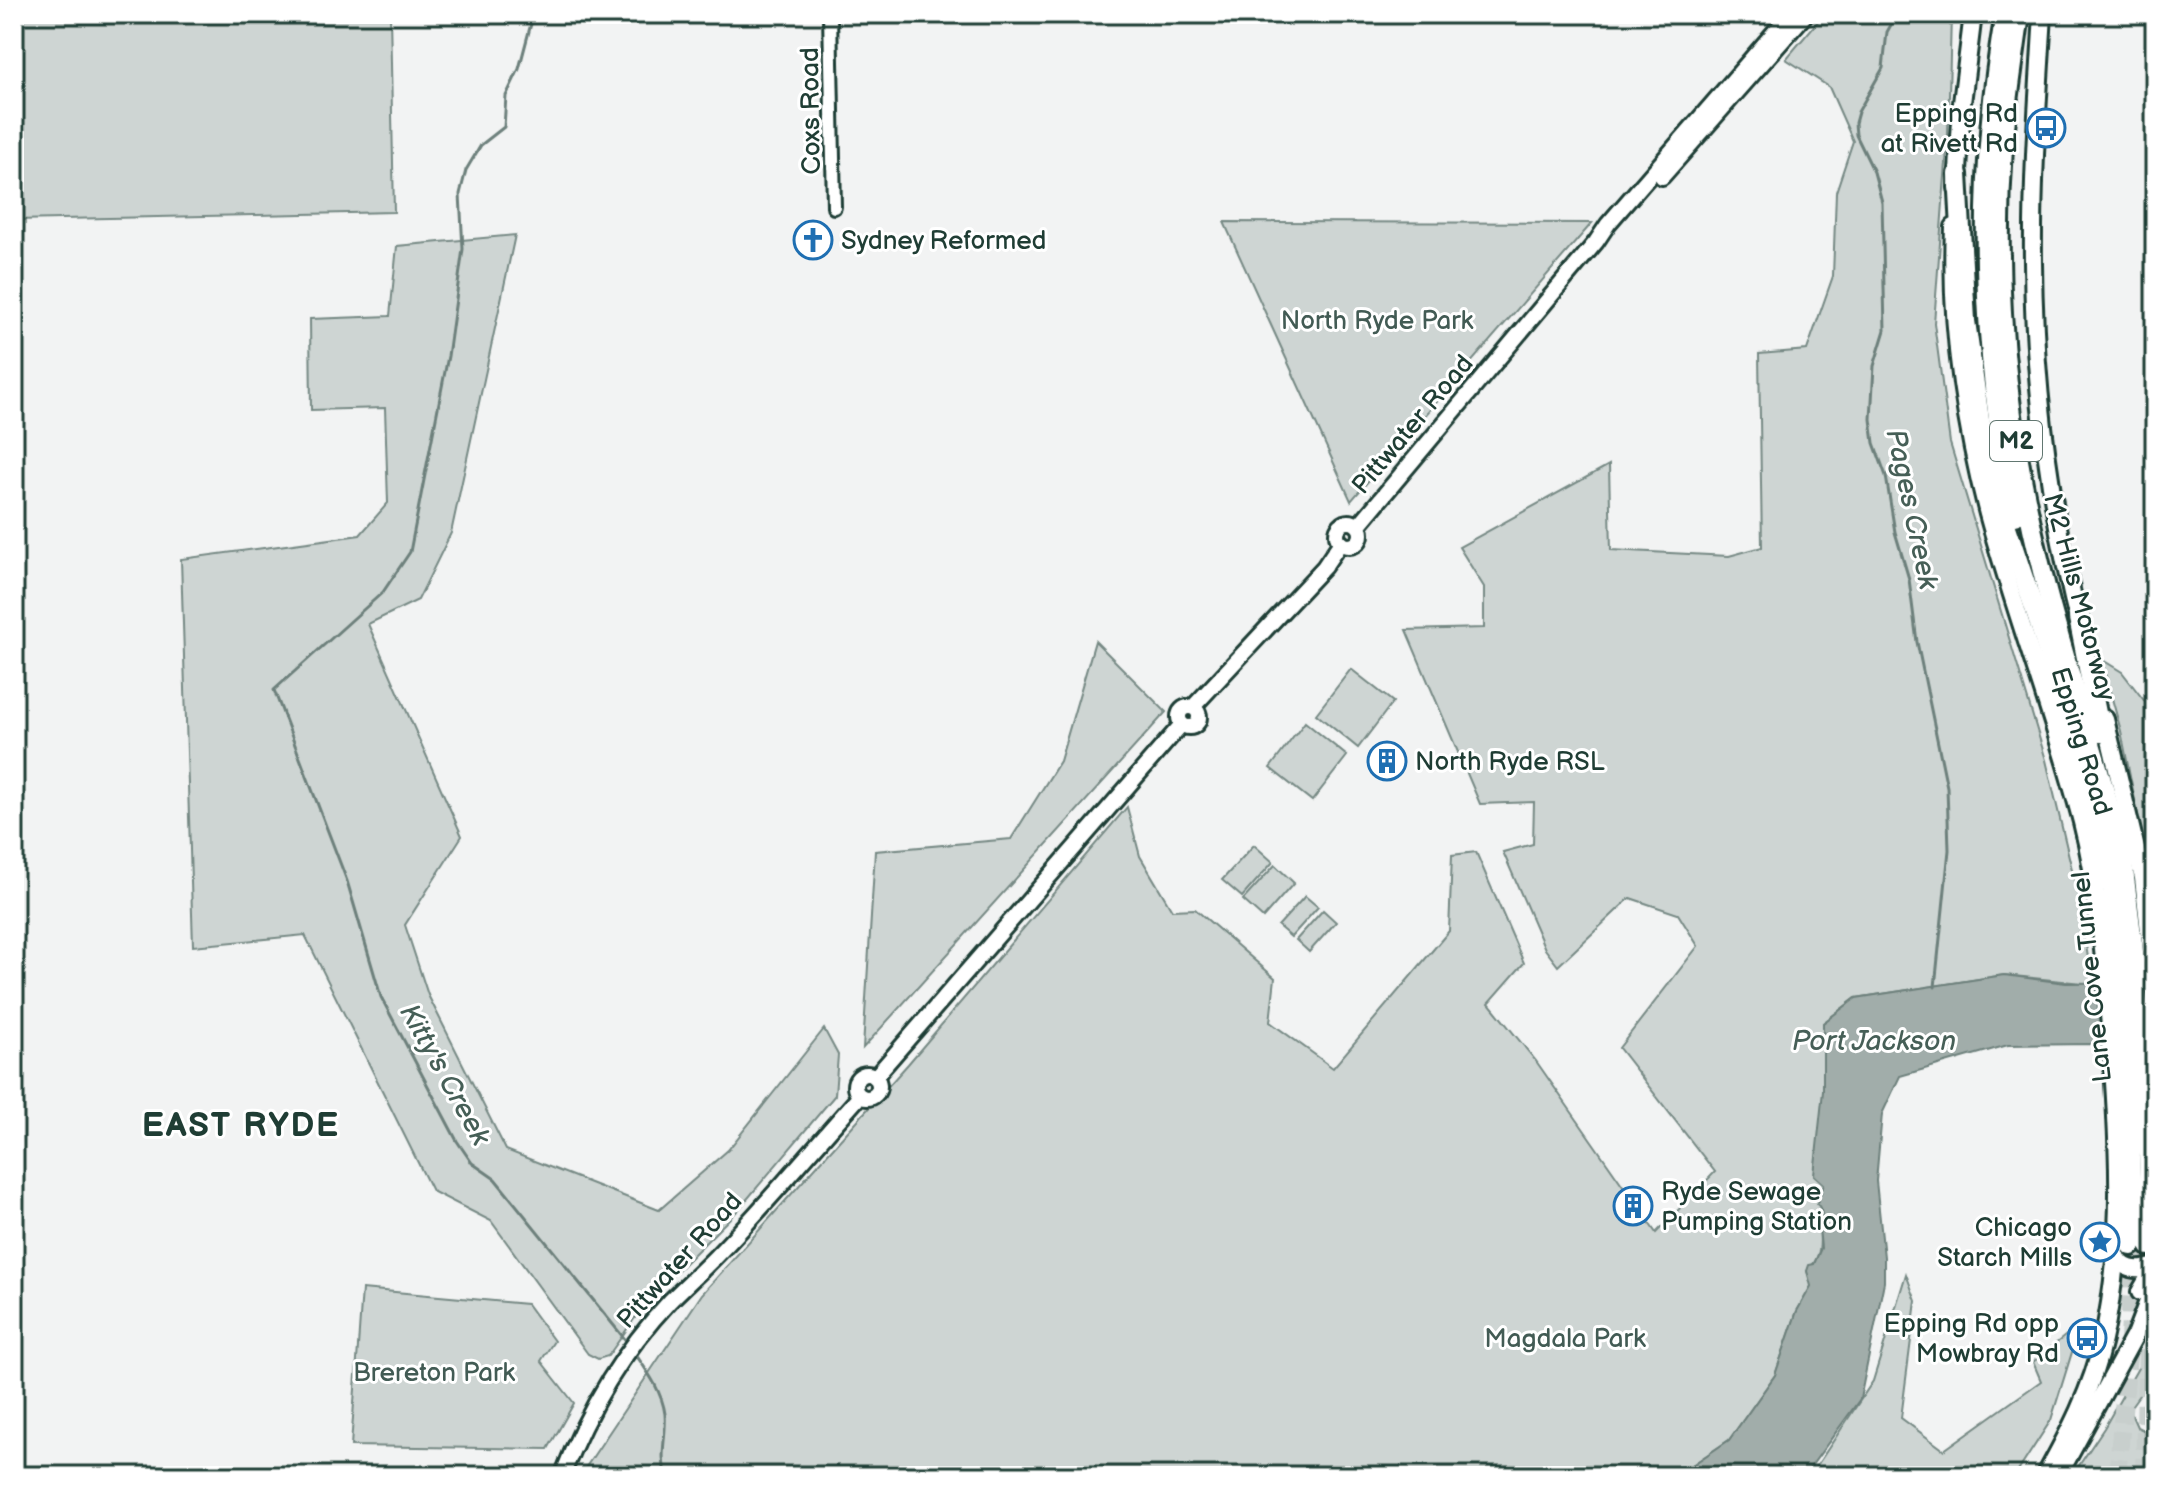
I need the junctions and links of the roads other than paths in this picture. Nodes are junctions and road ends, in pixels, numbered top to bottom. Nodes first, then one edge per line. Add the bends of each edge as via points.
1 (830, 14) edge
2 (1790, 14) edge
3 (1806, 14) edge
4 (1973, 14) edge
5 (2005, 14) edge
6 (2020, 14) edge
7 (2043, 14) edge
8 (1958, 174) junction
9 (834, 207) dead end
10 (1596, 242) junction
11 (2037, 617) junction
12 (2078, 618) junction
13 (2122, 855) junction
14 (2119, 960) junction
15 (2155, 984) edge
16 (2132, 1247) junction
17 (2155, 1266) edge
18 (2155, 1283) edge
19 (2075, 1421) junction
20 (562, 1476) edge
21 (2045, 1476) edge
22 (2058, 1476) edge

1 - 9 street, Coxs Road
2 - 10 main road, Pittwater Road
3 - 10 main road, Pittwater Road via 1688,149
4 - 8 main road, Epping Road
5 - 11 highway, M2 Hills Motorway / M2 via 1989,142 1988,305 2002,443
6 - 13 highway, M2 Hills Motorway / M2 via 2001,207 2002,317 2012,413 2040,564
7 - 12 main road, Epping Road via 2033,191 2036,352 2061,542
8 - 11 highway, M2 via 1966,321 1980,420 2003,515
8 - 14 main road, Epping Road via 1955,314 1970,428 1989,515
10 - 20 main road, Pittwater Road via 1358,526 1357,543 1341,542 1324,567 1193,707 1180,712 1182,724 875,1077 867,1073 858,1078 860,1096 634,1344 580,1430
11 - 14 highway, Lane Cove Tunnel / M2 via 2104,849
12 - 13 highway, M2
12 - 15 main road, Epping Road via 2143,878
13 - 14 highway, Lane Cove Tunnel / M2
14 - 16 highway, Lane Cove Tunnel / M2
16 - 17 main road via 2118,1260 2129,1268
16 - 19 main road via 2112,1287 2103,1341
17 - 19 main road via 2118,1349
18 - 22 main road via 2135,1335
19 - 21 main road

